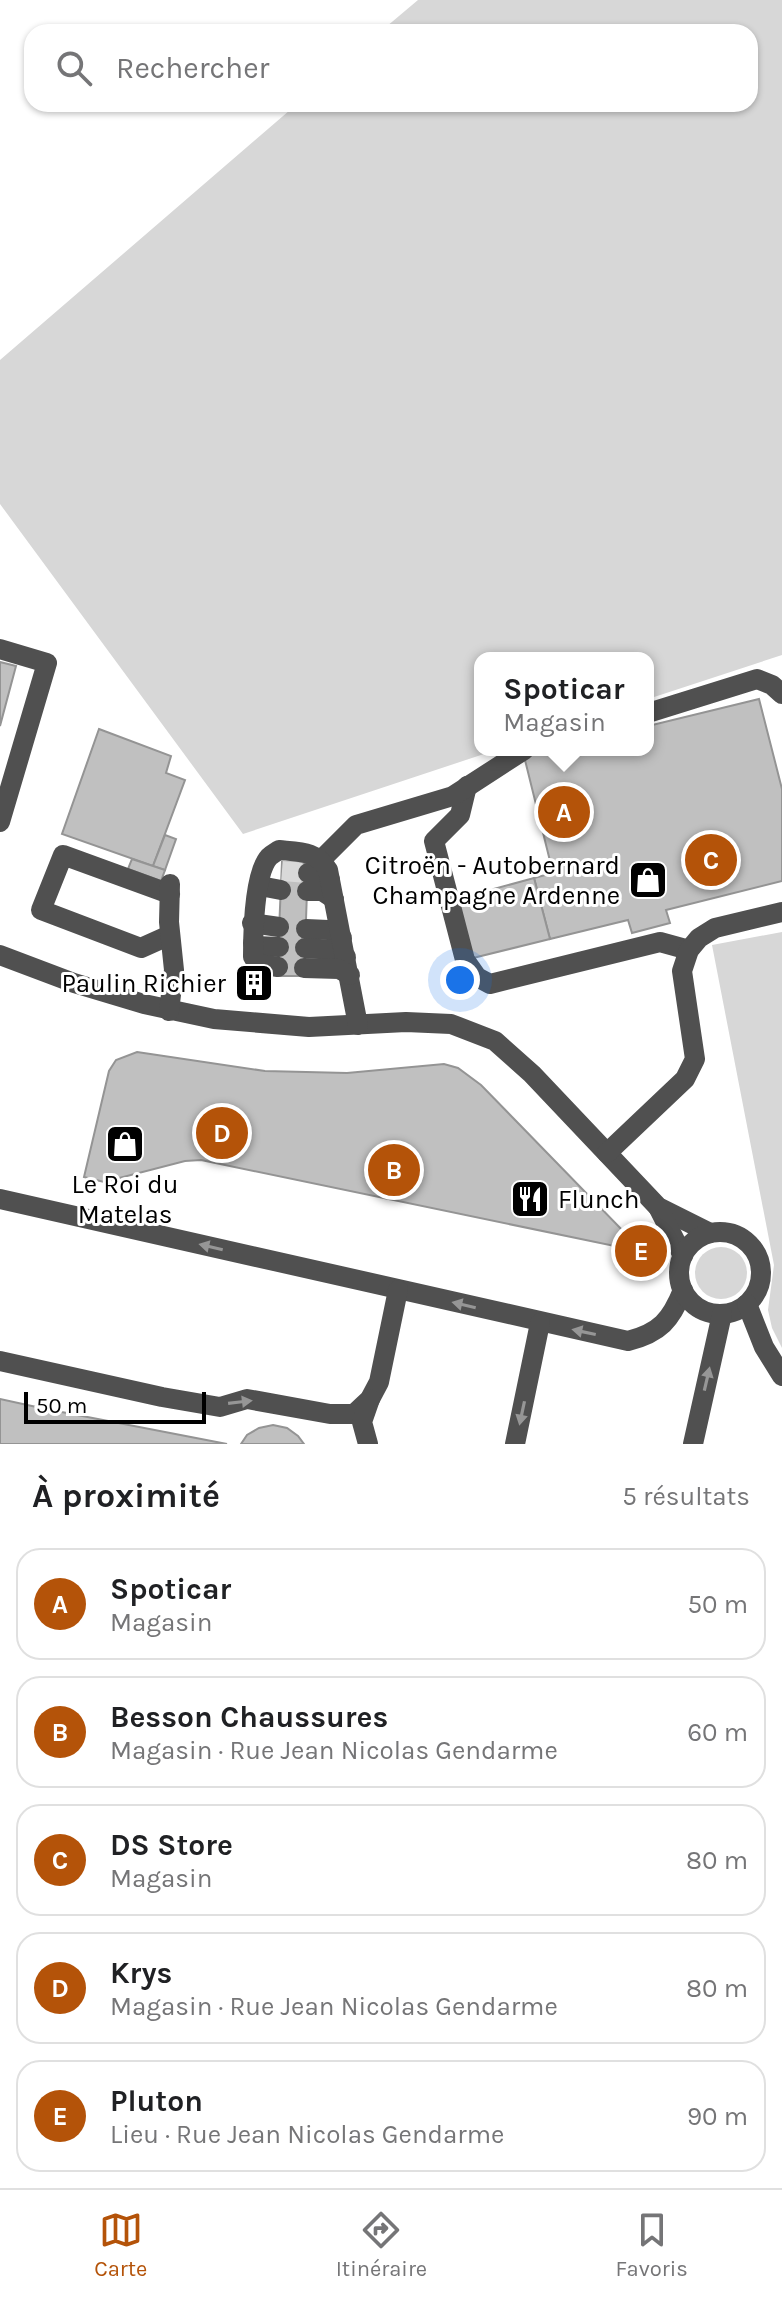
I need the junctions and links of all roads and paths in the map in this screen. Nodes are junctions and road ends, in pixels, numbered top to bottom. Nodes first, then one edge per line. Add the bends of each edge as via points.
1 (0, 649) edge
2 (782, 694) edge
3 (654, 711) edge
4 (514, 756) edge
5 (467, 786) junction
6 (0, 822) edge
7 (312, 874) junction
8 (332, 890) junction
9 (782, 912) edge
10 (253, 933) junction
11 (170, 935) junction
12 (689, 950) junction
13 (0, 955) edge
14 (346, 957) junction
15 (169, 1011) junction
16 (358, 1025) junction
17 (607, 1153) junction
18 (0, 1199) edge
19 (658, 1207) junction
20 (710, 1233) junction
21 (683, 1256) junction
22 (398, 1290) junction
23 (683, 1290) junction
24 (747, 1304) junction
25 (722, 1314) junction
26 (540, 1323) junction
27 (0, 1361) edge
28 (782, 1376) edge
29 (370, 1399) junction
30 (368, 1444) edge
31 (515, 1444) edge
32 (693, 1444) edge

1 - 6 street via 47,663
2 - 3 street via 757,679
4 - 5 street
5 - 7 street via 453,796 356,825
5 - 12 street via 460,815 434,841 465,960 477,977 490,984 660,942
7 - 8 street
7 - 8 street via 322,891
7 - 10 street via 311,853 279,850 269,857 271,879
8 - 14 street
9 - 12 street via 715,928
10 - 10 street via 279,947 259,964 253,957
11 - 11 street via 170,889 63,855 41,910 141,948
11 - 15 street via 174,970
12 - 17 street via 682,971 695,1059 691,1070
13 - 15 street
14 - 14 street via 339,969 305,948 328,930
14 - 16 street
15 - 16 street via 258,1025
16 - 17 street via 451,1024 495,1041
17 - 19 street
22 -> 18 street
19 - 20 street
19 - 21 street
20 - 21 street
20 - 24 street via 737,1235 757,1254 761,1280
21 - 23 street
26 -> 22 street
22 - 29 street via 379,1382
23 - 25 street via 699,1308
23 -> 26 street via 662,1326 628,1341
24 - 25 street
24 - 28 street
32 -> 25 street
26 -> 31 street
27 -> 29 street via 220,1407 247,1399 354,1414
29 - 30 street via 362,1422

